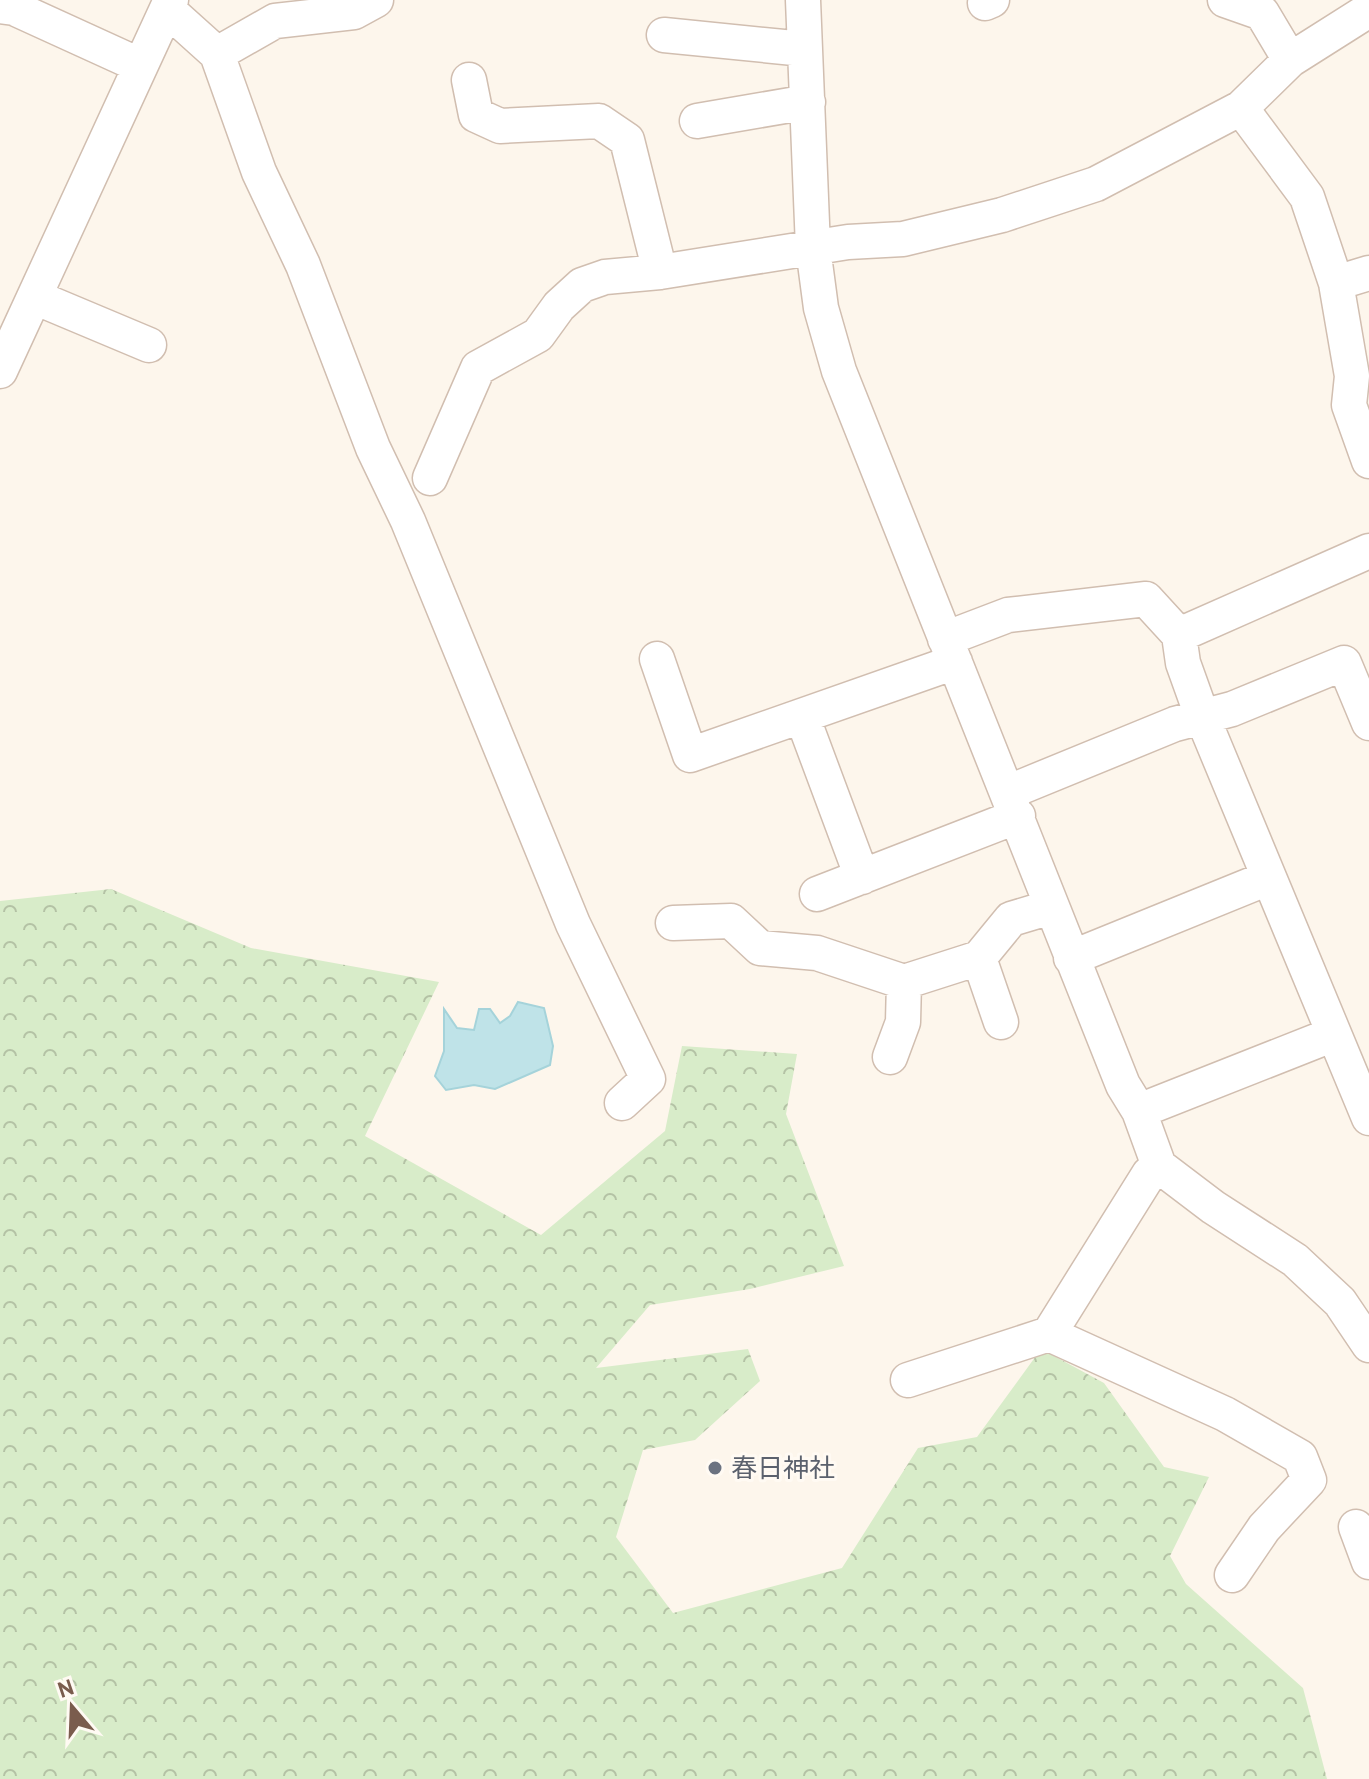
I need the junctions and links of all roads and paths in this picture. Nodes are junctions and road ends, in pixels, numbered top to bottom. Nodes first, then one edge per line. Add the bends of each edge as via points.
1 (376, 0) edge
2 (803, 0) edge
3 (1225, 0) edge
4 (169, 4) edge
5 (0, 6) edge
6 (1369, 10) edge
7 (664, 35) dead end
8 (804, 49) junction
9 (217, 54) junction
10 (1290, 60) junction
11 (139, 65) junction
12 (469, 80) dead end
13 (808, 102) junction
14 (1241, 108) junction
15 (697, 121) dead end
16 (813, 248) junction
17 (660, 272) junction
18 (1369, 273) edge
19 (1336, 283) junction
20 (37, 298) junction
21 (149, 345) dead end
22 (0, 371) edge
23 (1369, 461) edge
24 (430, 478) dead end
25 (1369, 551) edge
26 (1179, 635) junction
27 (950, 650) junction
28 (657, 659) dead end
29 (802, 716) junction
30 (1202, 716) junction
31 (1369, 723) edge
32 (1013, 804) junction
33 (862, 877) junction
34 (1268, 878) junction
35 (817, 894) dead end
36 (1051, 907) junction
37 (673, 923) dead end
38 (979, 958) junction
39 (1071, 958) junction
40 (904, 982) junction
41 (1001, 1022) dead end
42 (1334, 1034) junction
43 (890, 1057) dead end
44 (622, 1103) dead end
45 (1139, 1111) junction
46 (1369, 1118) edge
47 (1159, 1166) junction
48 (1049, 1334) junction
49 (1369, 1345) edge
50 (908, 1380) dead end
51 (1356, 1527) dead end
52 (1369, 1562) edge
53 (1232, 1575) dead end

1 - 9 street via 354,12 275,21
2 - 8 street
3 - 10 street via 1262,13
4 - 9 street
4 - 11 street
5 - 11 street
6 - 10 street
7 - 8 street
8 - 13 street
9 - 44 street via 259,172 303,265 373,448 573,924 648,1079
10 - 14 street
11 - 20 street
12 - 17 street via 476,115 500,126 599,121 627,140
13 - 15 street
13 - 16 street
14 - 16 street via 1096,184 1002,215 903,239
14 - 19 street via 1307,197
16 - 17 street
16 - 27 street via 821,308 839,371
17 - 24 street via 605,277 582,285 538,335 478,368
18 - 19 street
19 - 23 street via 1352,376 1349,405
20 - 21 street
20 - 22 street
25 - 26 street
26 - 27 street via 1146,599 1008,615
26 - 30 street
27 - 29 street
27 - 32 street
28 - 29 street via 690,755
29 - 33 street
30 - 31 street via 1344,663
30 - 32 street via 1175,724
30 - 34 street
32 - 33 street
32 - 36 street
33 - 35 street
34 - 39 street
34 - 42 street
36 - 38 street via 1011,919
36 - 39 street
37 - 40 street via 731,921 760,948 817,953
38 - 40 street
38 - 41 street
39 - 45 street via 1123,1085
40 - 43 street via 903,1022
42 - 45 street
42 - 46 street
45 - 47 street
47 - 48 street
47 - 49 street via 1295,1260 1340,1302
48 - 50 street
48 - 53 street via 1212,1408 1300,1457 1309,1480 1264,1528
51 - 52 street

